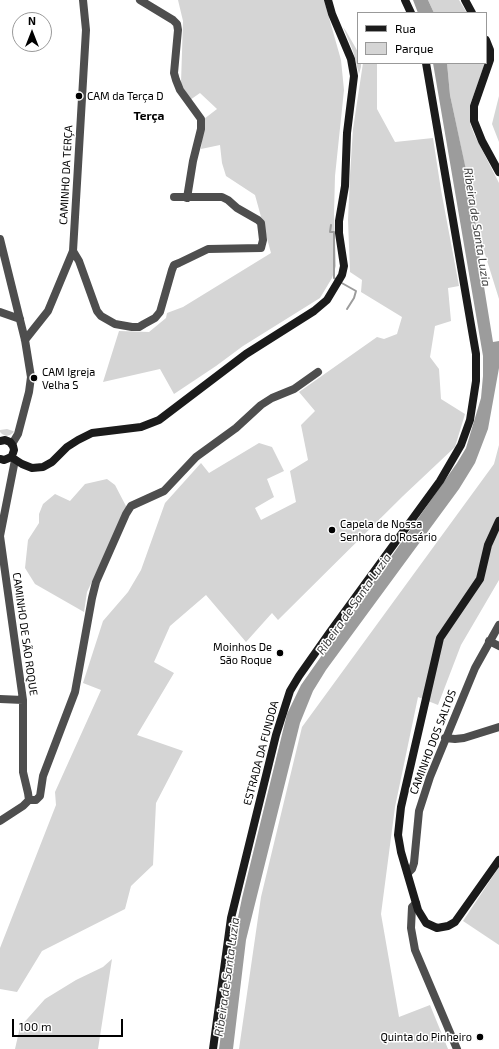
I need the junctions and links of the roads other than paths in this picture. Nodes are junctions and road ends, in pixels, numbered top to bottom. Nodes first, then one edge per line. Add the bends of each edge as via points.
1 (82, 0) edge
2 (140, 0) edge
3 (328, 0) edge
4 (405, 0) edge
5 (465, 0) edge
6 (411, 12) edge
7 (471, 12) edge
8 (487, 42) edge
9 (426, 64) edge
10 (499, 172) edge
11 (174, 197) dead end
12 (186, 198) junction
13 (0, 239) edge
14 (73, 251) junction
15 (0, 312) edge
16 (20, 319) junction
17 (25, 340) junction
18 (318, 372) dead end
19 (0, 441) edge
20 (12, 444) junction
21 (13, 458) junction
22 (0, 459) edge
23 (499, 521) edge
24 (499, 625) edge
25 (489, 641) junction
26 (499, 646) edge
27 (0, 699) edge
28 (23, 700) junction
29 (499, 727) edge
30 (445, 738) junction
31 (29, 800) junction
32 (0, 821) edge
33 (499, 860) edge
34 (408, 874) junction
35 (416, 903) junction
36 (213, 1049) edge
37 (457, 1049) edge

1 - 14 street, CAMINHO DA TERÇA via 86,30
2 - 12 street via 177,24 174,73 180,90 201,119
3 - 21 main road via 351,59 354,76 347,133 345,186 339,221 344,266 342,275 327,300 314,312 246,354 159,420 141,427 92,433 67,447 43,467 32,468
4 - 6 main road
5 - 7 main road
8 - 10 main road via 490,60 474,106 474,121
9 - 36 main road, ESTRADA DA FUNDOA via 476,354 476,381 470,420 461,444 440,481 290,691 276,735 231,918
11 - 12 street
12 - 14 street via 222,197 228,200 261,223 263,244 261,248 208,249 174,265 160,312 139,327 124,326 101,316
13 - 16 street
14 - 17 street, CAMINHO DA TERÇA via 48,311
15 - 16 street
16 - 17 street
17 - 20 street via 31,377 18,434
18 - 31 street via 294,389 261,405 236,428 196,457 164,491 131,506 96,582 75,692 43,776 40,796 36,800
19 - 20 main road
20 - 21 main road
21 - 22 main road
21 - 28 street, CAMINHO DE SÃO ROQUE via 0,536
23 - 34 main road via 488,545 480,579 440,638 398,824 398,835
24 - 25 street, CAMINHO DOS SALTOS
25 - 26 street
25 - 30 street, CAMINHO DOS SALTOS
27 - 28 street
28 - 31 street, CAMINHO DE SÃO ROQUE via 23,772
29 - 30 street via 464,738
30 - 34 street, CAMINHO DOS SALTOS via 419,811 414,863
31 - 32 street
33 - 35 main road via 461,915 448,926 438,928 426,923
34 - 35 main road
35 - 37 street via 412,907 411,916 413,944

